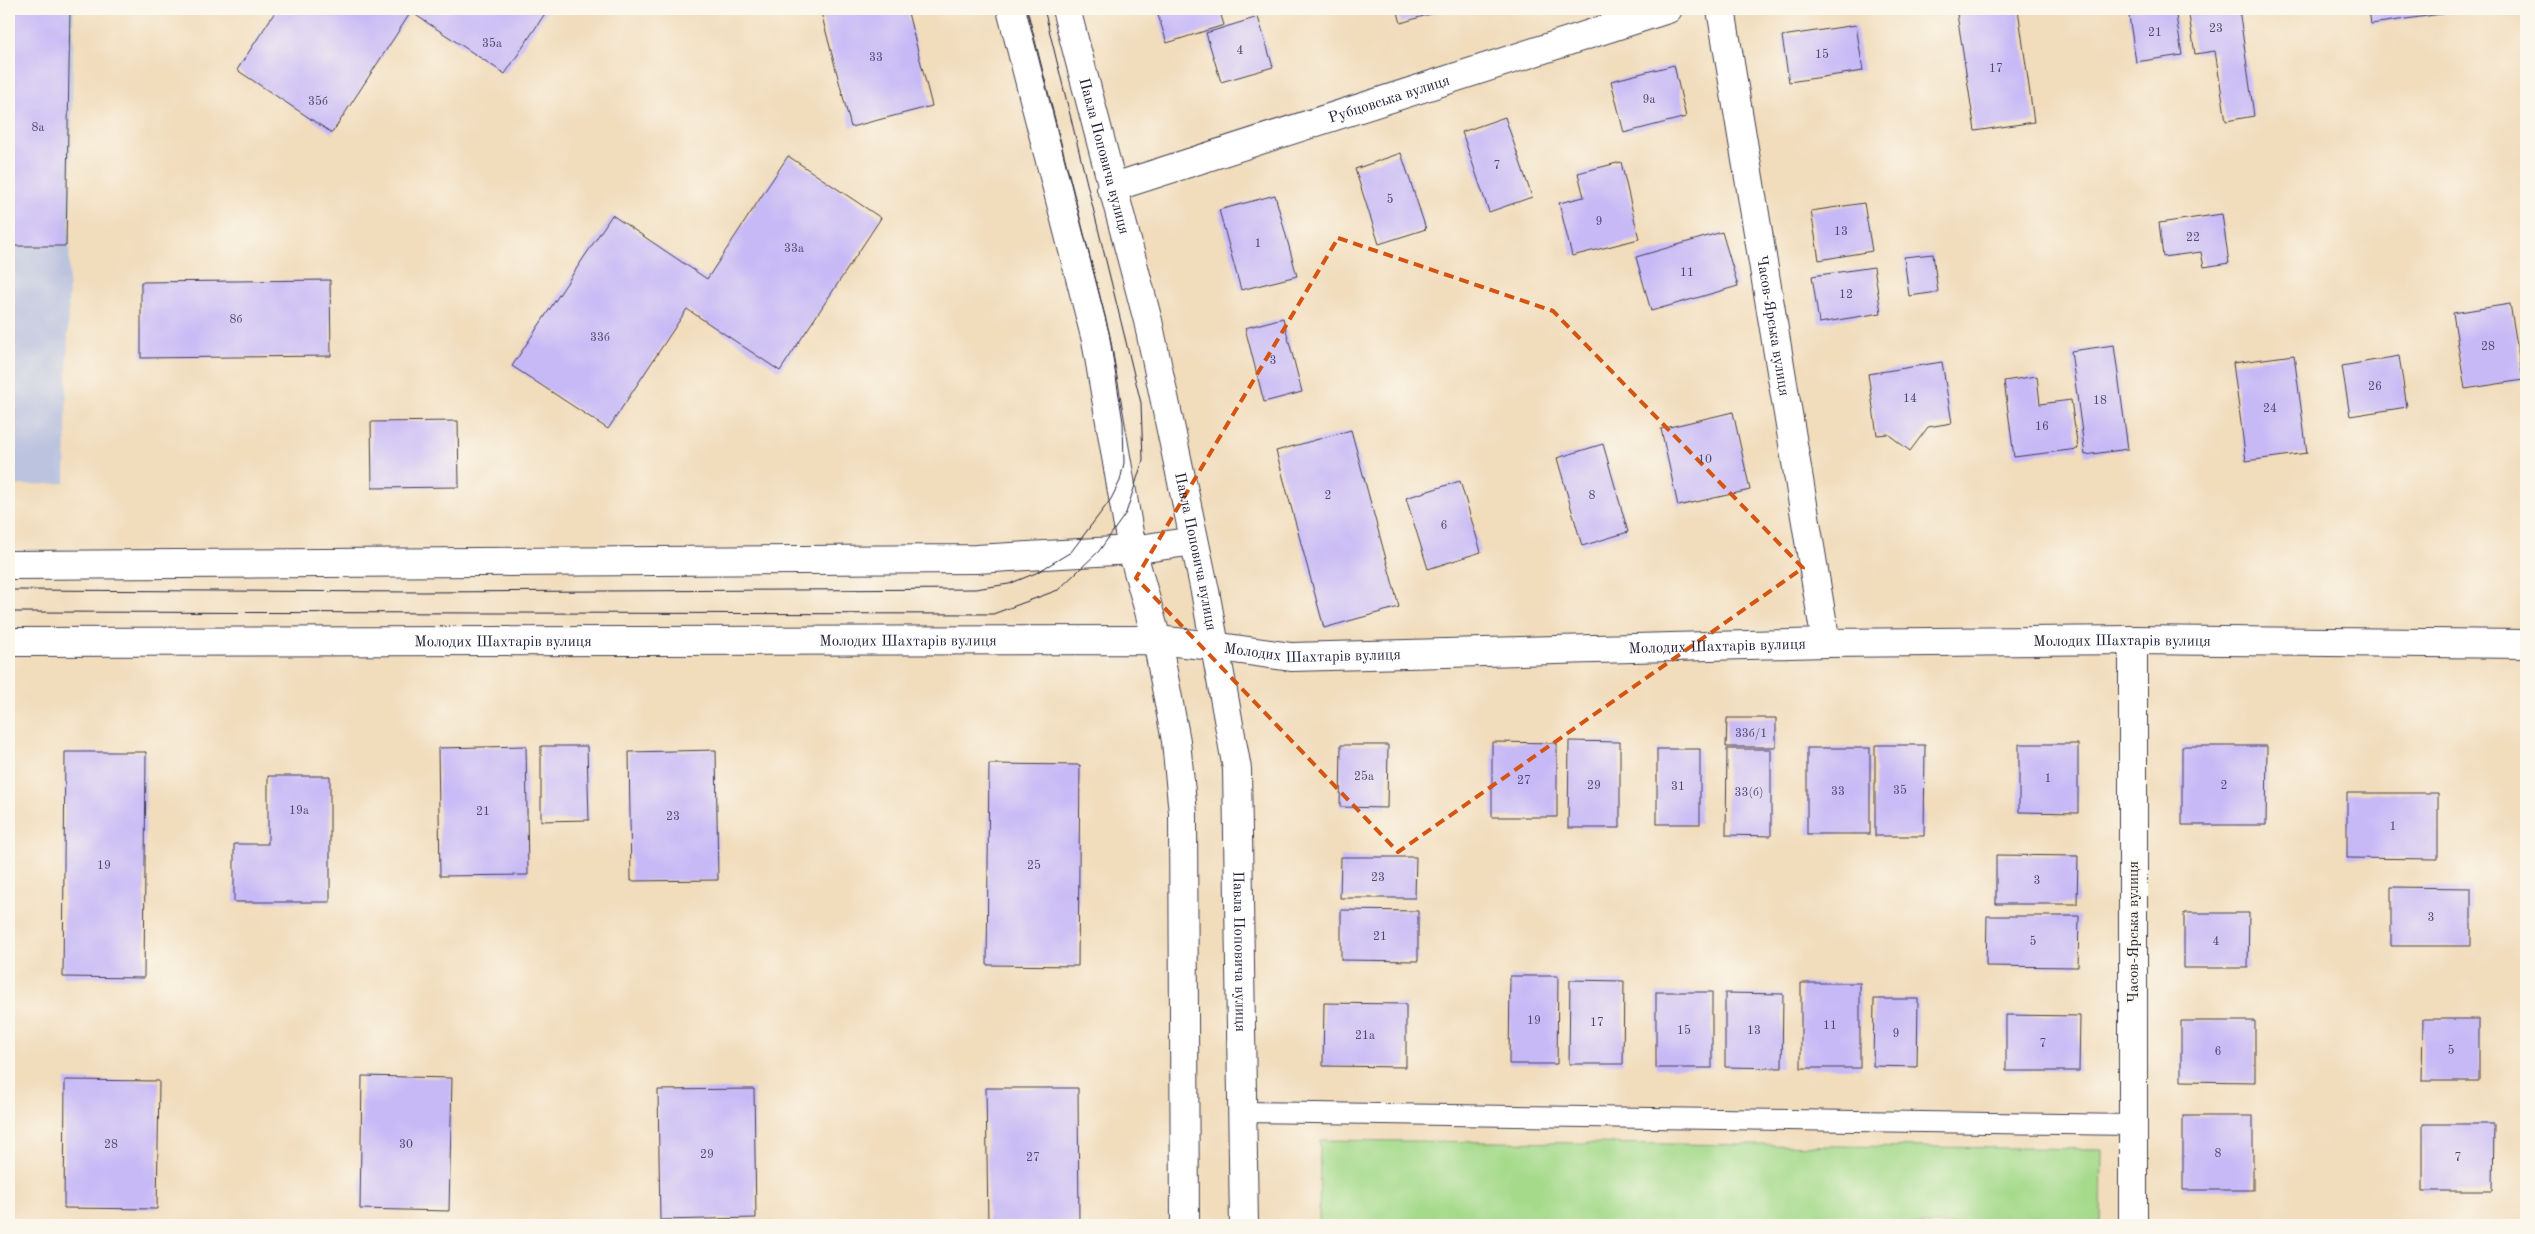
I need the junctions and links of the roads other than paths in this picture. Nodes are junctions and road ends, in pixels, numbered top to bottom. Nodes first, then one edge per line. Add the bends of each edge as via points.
1 (1011, 9) edge
2 (1066, 9) edge
3 (1668, 9) edge
4 (1721, 9) edge
5 (1111, 188) junction
6 (1194, 541) junction
7 (1132, 550) junction
8 (9, 565) edge
9 (1157, 640) junction
10 (2133, 640) junction
11 (9, 642) edge
12 (1826, 643) junction
13 (2526, 644) edge
14 (1213, 646) junction
15 (1244, 1112) junction
16 (2132, 1125) junction
17 (1186, 1225) edge
18 (1244, 1225) edge
19 (2132, 1225) edge

1 - 7 main road via 1096,340
2 - 5 main road, Павла Поповича вулиця
3 - 5 main road, Рубцовська вулиця
4 - 12 main road, Часов-Ярська вулиця
5 - 6 main road, Павла Поповича вулиця via 1148,321
6 - 7 main road
6 - 14 main road, Павла Поповича вулиця
7 - 8 main road via 976,559
7 - 9 main road
9 - 11 main road, Молодих Шахтарів вулиця
9 - 14 main road, Молодих Шахтарів вулиця
9 - 17 main road via 1176,741 1182,813
10 - 12 main road, Молодих Шахтарів вулиця
10 - 13 main road, Молодих Шахтарів вулиця
10 - 16 main road, Часов-Ярська вулиця
12 - 14 main road, Молодих Шахтарів вулиця via 1291,657
14 - 15 main road, Павла Поповича вулиця via 1237,769
15 - 16 lane
15 - 18 main road, Павла Поповича вулиця
16 - 19 main road, Часов-Ярська вулиця

